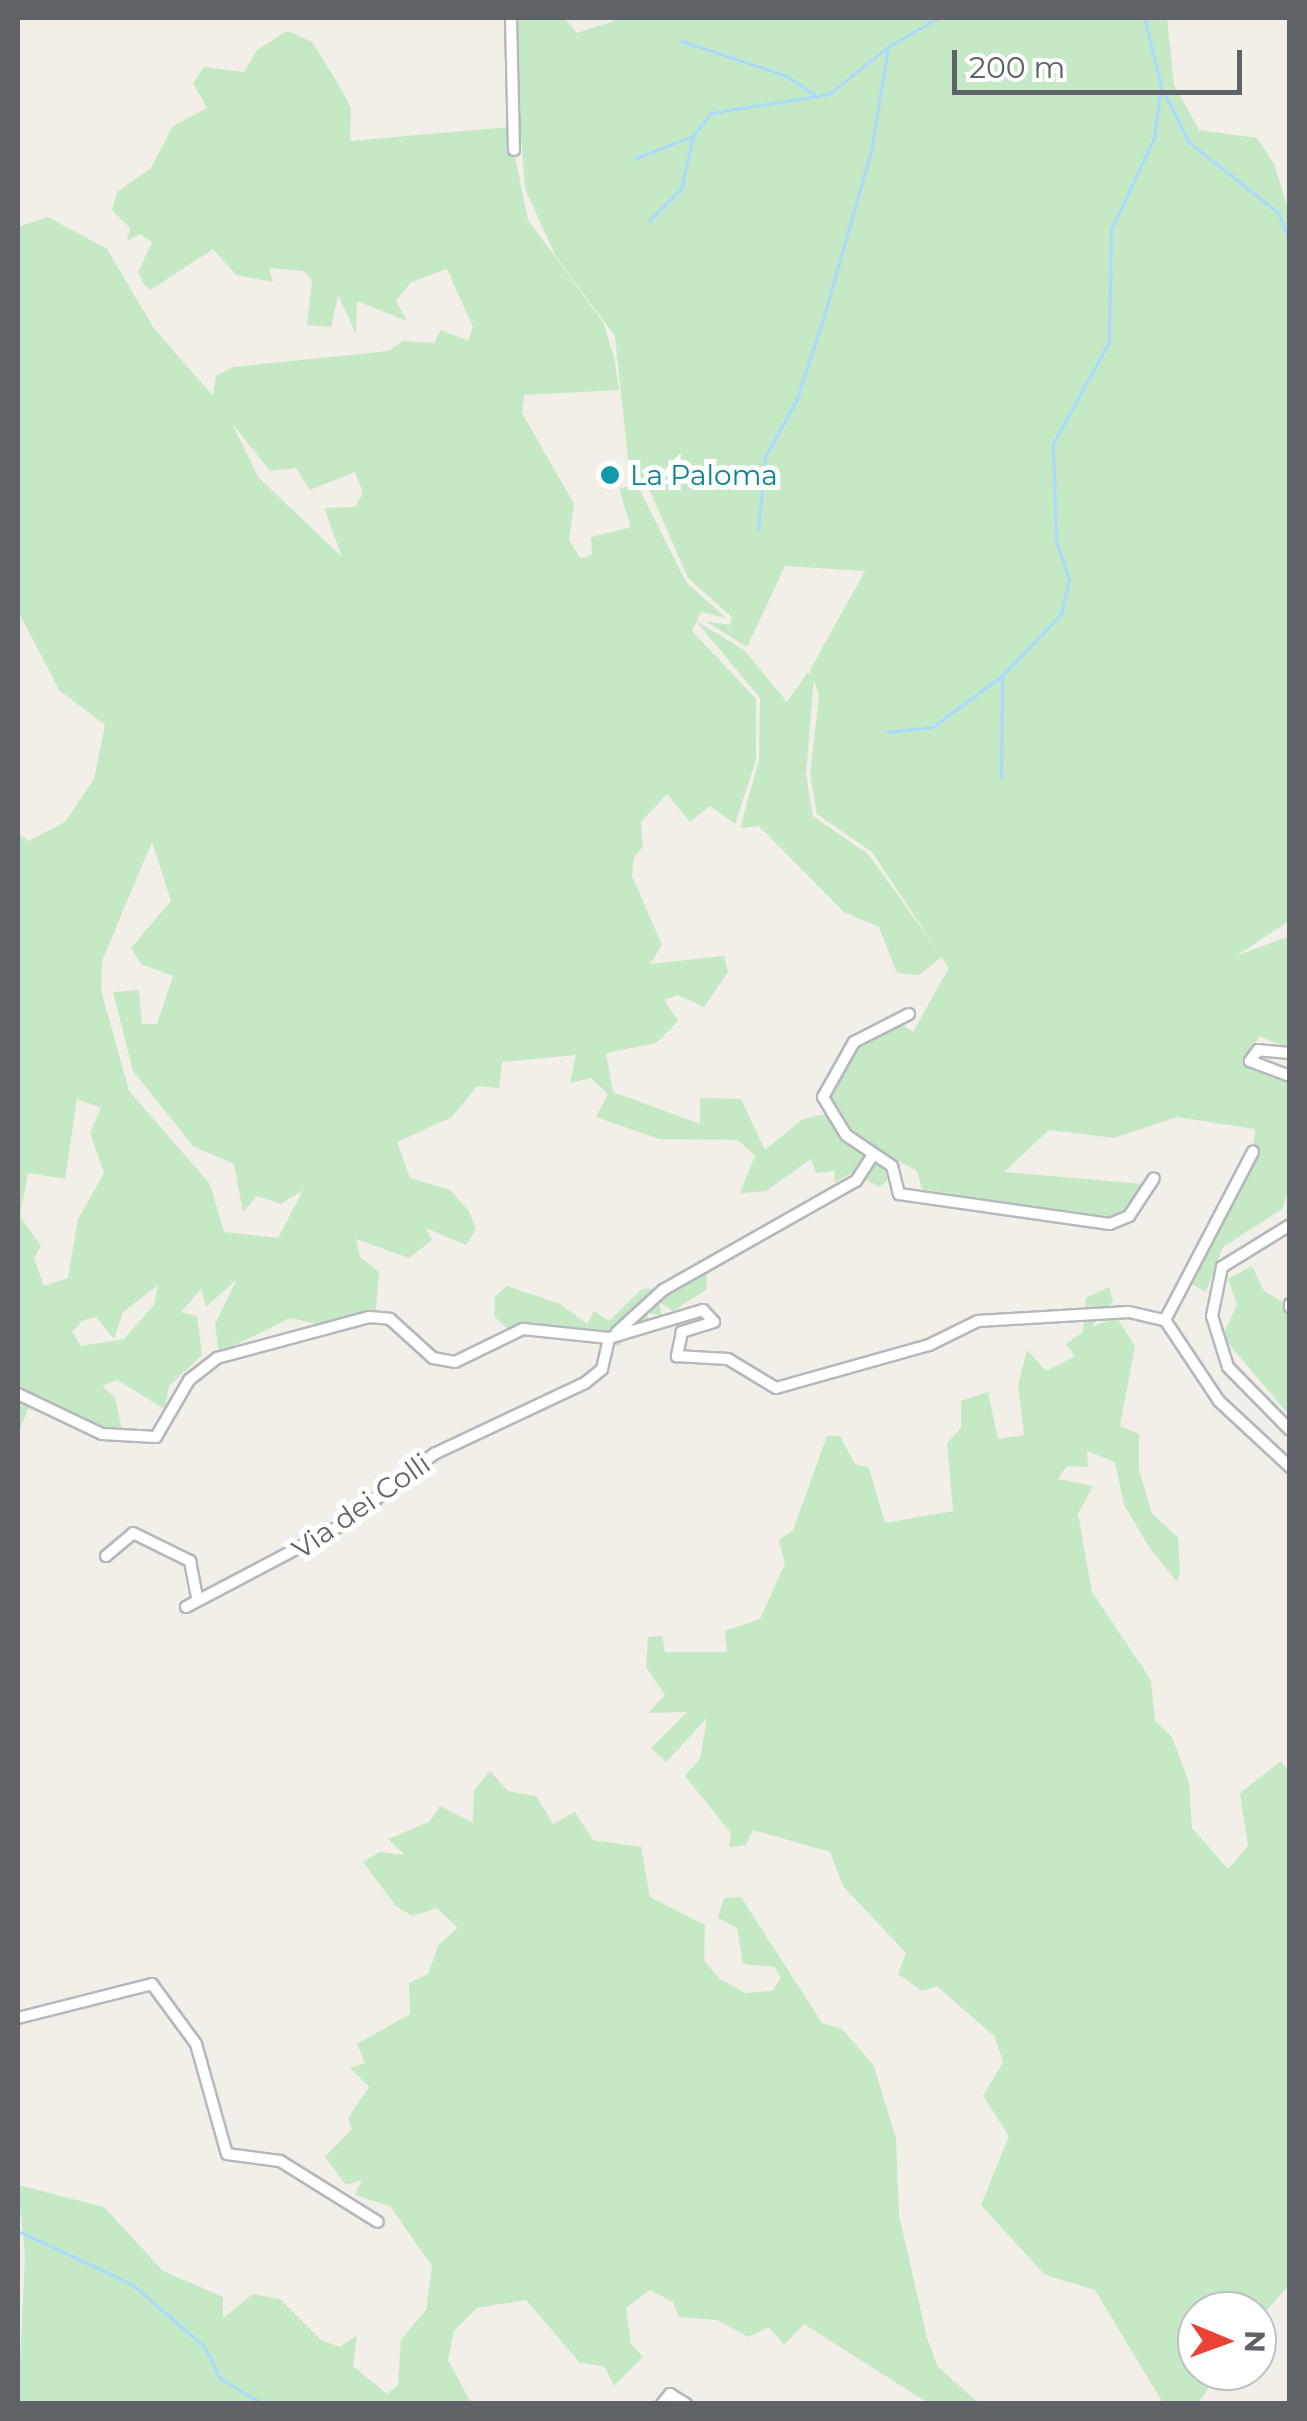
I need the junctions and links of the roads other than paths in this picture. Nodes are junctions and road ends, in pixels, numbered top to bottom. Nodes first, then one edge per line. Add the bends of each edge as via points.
1 (511, 18) edge
2 (514, 150) dead end
3 (910, 1014) dead end
4 (1290, 1054) edge
5 (1290, 1076) edge
6 (1253, 1152) dead end
7 (872, 1156) junction
8 (1154, 1178) dead end
9 (1290, 1225) edge
10 (1165, 1320) junction
11 (609, 1338) junction
12 (18, 1394) edge
13 (1290, 1430) edge
14 (1286, 1463) edge
15 (106, 1556) dead end
16 (197, 1596) junction
17 (186, 1607) dead end
18 (18, 2018) edge
19 (378, 2222) dead end
20 (662, 2404) edge
21 (686, 2404) edge

1 - 2 street
3 - 7 street via 854,1042 825,1087 831,1115
4 - 5 street via 1258,1050 1250,1061
6 - 10 street
7 - 8 street via 892,1166 899,1194 1094,1225 1129,1216
7 - 11 street via 846,1188 664,1290
9 - 13 street via 1222,1267 1212,1316 1228,1367
10 - 11 street via 1129,1312 978,1321 792,1387 728,1359 677,1356 674,1342 711,1327 711,1311
10 - 14 street via 1219,1401
11 - 12 street via 522,1329 455,1362 434,1358 390,1319 268,1337 189,1380 161,1436 102,1434
11 - 16 street, Via dei Colli via 602,1369 585,1382 434,1454 316,1540
15 - 16 street via 134,1533 190,1561
16 - 17 street, Via dei Colli
18 - 19 street via 152,1984 196,2044 230,2158 280,2161
20 - 21 street via 670,2394

